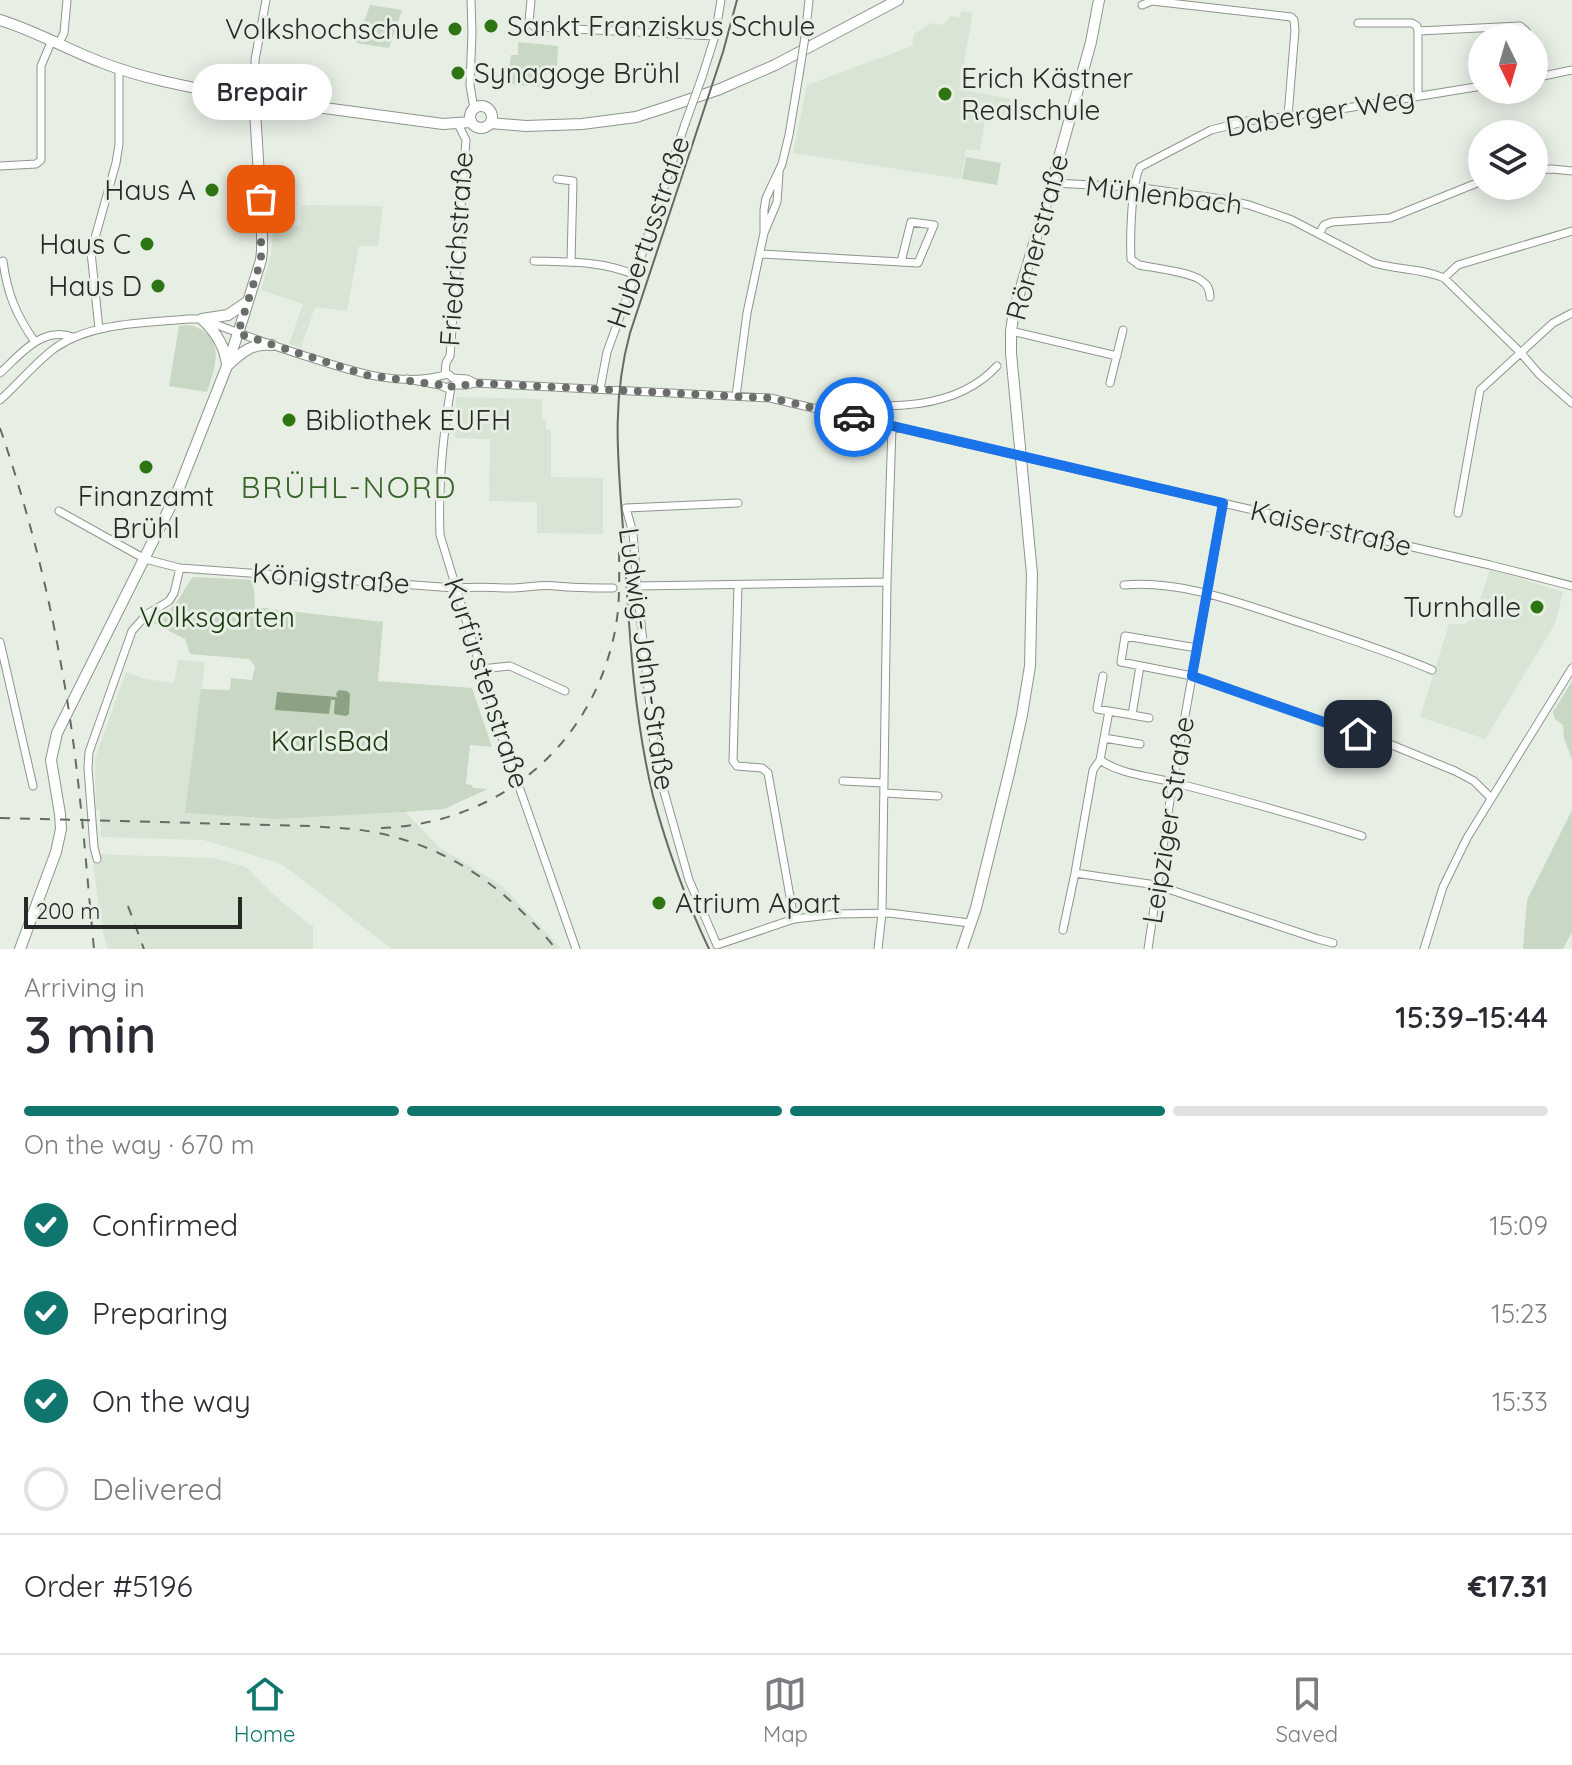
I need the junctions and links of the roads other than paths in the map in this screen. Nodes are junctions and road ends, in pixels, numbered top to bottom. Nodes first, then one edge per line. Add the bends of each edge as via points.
1 (67, 0) edge
2 (266, 0) edge
3 (471, 0) edge
4 (531, 0) edge
5 (721, 0) edge
6 (809, 0) edge
7 (898, 0) edge
8 (1099, 0) edge
9 (1142, 5) dead end
10 (0, 20) edge
11 (1358, 23) dead end
12 (1468, 29) edge
13 (1418, 31) junction
14 (715, 36) junction
15 (55, 42) junction
16 (119, 69) junction
17 (1572, 70) edge
18 (1548, 75) edge
19 (255, 88) junction
20 (1468, 88) edge
21 (1418, 96) junction
22 (241, 97) junction
23 (265, 100) junction
24 (474, 109) junction
25 (255, 111) junction
26 (1288, 116) junction
27 (471, 122) junction
28 (490, 123) junction
29 (458, 124) junction
30 (0, 166) edge
31 (1548, 169) edge
32 (1572, 171) edge
33 (557, 179) dead end
34 (1052, 183) junction
35 (1135, 187) junction
36 (1468, 187) edge
37 (1572, 231) edge
38 (1319, 234) junction
39 (760, 254) junction
40 (3, 261) dead end
41 (534, 261) dead end
42 (571, 262) junction
43 (901, 262) junction
44 (635, 275) junction
45 (1444, 278) junction
46 (1210, 297) dead end
47 (248, 301) junction
48 (1572, 313) edge
49 (202, 319) junction
50 (99, 329) junction
51 (1123, 330) dead end
52 (1011, 331) junction
53 (238, 333) junction
54 (73, 337) junction
55 (35, 342) junction
56 (272, 345) junction
57 (1520, 352) junction
58 (1117, 356) junction
59 (227, 366) junction
60 (997, 366) dead end
61 (0, 373) edge
62 (446, 382) junction
63 (1110, 383) dead end
64 (600, 389) junction
65 (736, 396) junction
66 (0, 400) edge
67 (1572, 403) edge
68 (832, 404) dead end
69 (879, 407) junction
70 (877, 422) junction
71 (892, 426) junction
72 (1020, 456) junction
73 (738, 503) dead end
74 (1223, 503) junction
75 (59, 511) dead end
76 (1458, 513) dead end
77 (145, 559) junction
78 (180, 568) junction
79 (887, 582) junction
80 (738, 585) junction
81 (1124, 585) dead end
82 (637, 586) junction
83 (1572, 586) edge
84 (455, 588) junction
85 (613, 588) dead end
86 (1205, 593) junction
87 (0, 642) edge
88 (1197, 648) junction
89 (1140, 666) junction
90 (1572, 668) edge
91 (481, 669) junction
92 (1432, 670) dead end
93 (1103, 676) dead end
94 (1192, 676) junction
95 (565, 691) dead end
96 (1109, 711) junction
97 (1132, 715) junction
98 (1149, 718) dead end
99 (1104, 738) junction
100 (1140, 744) dead end
101 (1100, 760) junction
102 (843, 781) dead end
103 (1173, 782) junction
104 (884, 783) junction
105 (33, 786) dead end
106 (884, 793) junction
107 (938, 796) dead end
108 (1491, 798) junction
109 (1362, 836) dead end
110 (97, 859) dead end
111 (1075, 873) junction
112 (1156, 885) junction
113 (882, 913) junction
114 (794, 919) junction
115 (970, 923) junction
116 (1063, 930) dead end
117 (1333, 943) dead end
118 (20, 949) edge
119 (576, 949) edge
120 (878, 949) edge
121 (962, 949) edge
122 (1148, 949) edge
123 (1424, 949) edge

1 - 15 street via 64,33
2 - 19 street
3 - 24 street
4 - 14 street via 529,22 535,27
5 - 14 street, Hubertusstraße
6 - 39 street, bridge via 777,202
7 - 28 main road via 775,65 636,117 582,124
8 - 34 main road, Römerstraße
9 - 26 street via 1152,1 1291,17 1295,30
10 - 15 main road
11 - 13 street via 1412,23
12 - 13 street
13 - 21 street
14 - 44 street, Hubertusstraße, bridge
15 - 16 main road
15 - 30 street via 41,66 41,160
16 - 22 main road
16 - 50 street via 117,153 91,252
17 - 18 street
19 - 22 main road
19 - 23 main road
20 - 21 street, Daberger Weg
21 - 26 street, Daberger Weg
22 - 25 main road via 244,108
23 - 25 main road
23 - 29 main road
24 - 27 main road
24 - 28 main road via 488,109
25 - 47 main road via 262,251
26 - 35 street, Daberger Weg via 1211,130 1140,167
27 - 28 main road via 481,129
27 - 29 main road
29 - 62 street, Friedrichstraße via 466,140
31 - 32 street
33 - 42 street via 573,181
34 - 35 street, Mühlenbach
34 - 52 main road, Römerstraße
35 - 38 street, Mühlenbach via 1249,205
35 - 46 street via 1131,259 1196,277 1210,289
36 - 38 street via 1390,218 1332,222
37 - 45 street via 1458,265
38 - 45 street, Mühlenbach via 1374,263
39 - 43 street
39 - 65 street
40 - 55 street via 20,321
41 - 42 street
42 - 44 street via 616,267
43 - 43 street via 918,263 934,225 911,222
44 - 64 street, Hubertusstraße via 607,352
45 - 57 street
47 - 49 main road via 228,315
47 - 53 main road
48 - 57 street
49 - 50 street
49 - 53 street, Kaiserstraße
49 - 59 main road via 220,341
50 - 54 street
51 - 58 street
52 - 58 street
52 - 72 main road, Römerstraße
53 - 56 street, Kaiserstraße
53 - 59 main road
54 - 55 street via 52,334
54 - 66 street
55 - 61 street
56 - 59 main road via 248,348
56 - 62 street, Kaiserstraße via 366,375
57 - 67 street
57 - 76 street via 1480,390
58 - 63 street
59 - 77 main road
60 - 69 street via 943,399
62 - 64 street, Kaiserstraße
62 - 84 street, Kurfürstenstraße via 440,535
64 - 65 street, Kaiserstraße
65 - 70 street, Kaiserstraße via 770,398
68 - 69 street
69 - 70 street
70 - 71 street, Kaiserstraße
71 - 72 street, Kaiserstraße
71 - 79 street
72 - 74 street, Kaiserstraße
72 - 115 main road, Römerstraße via 1032,574 1030,666
73 - 82 street, Ludwig-Jahn-Straße via 626,508
74 - 83 street, Kaiserstraße
74 - 86 street, Leipziger Straße
75 - 77 street, Königstraße
77 - 78 street, Königstraße
77 - 118 main road via 57,733 51,760 60,838
78 - 84 street, Königstraße
78 - 110 street via 169,601 132,631 89,752
79 - 80 street
79 - 104 street
80 - 82 street
80 - 114 street via 733,761 768,773
81 - 86 street
82 - 114 street, Ludwig-Jahn-Straße via 656,763 689,880 717,945
84 - 85 street, Königstraße
84 - 91 street, Kurfürstenstraße
86 - 88 street, Leipziger Straße
86 - 92 street
87 - 105 street
88 - 89 street via 1125,636 1121,662
88 - 94 street, Leipziger Straße
89 - 94 street
89 - 97 street
90 - 108 street
91 - 95 street via 510,666
91 - 119 street, Kurfürstenstraße
93 - 96 street via 1097,709
94 - 103 street, Leipziger Straße
94 - 108 street via 1392,745 1474,781
96 - 97 street
96 - 99 street
97 - 98 street
99 - 100 street
99 - 101 street
101 - 103 street via 1112,769
101 - 111 street via 1093,770
102 - 104 street
103 - 109 street
103 - 112 street, Leipziger Straße
104 - 106 street
106 - 107 street
106 - 113 street
108 - 123 street via 1443,887
111 - 112 street
111 - 116 street
112 - 117 street
112 - 122 street, Leipziger Straße
113 - 114 street
113 - 115 street
113 - 120 street
115 - 121 main road, Römerstraße

